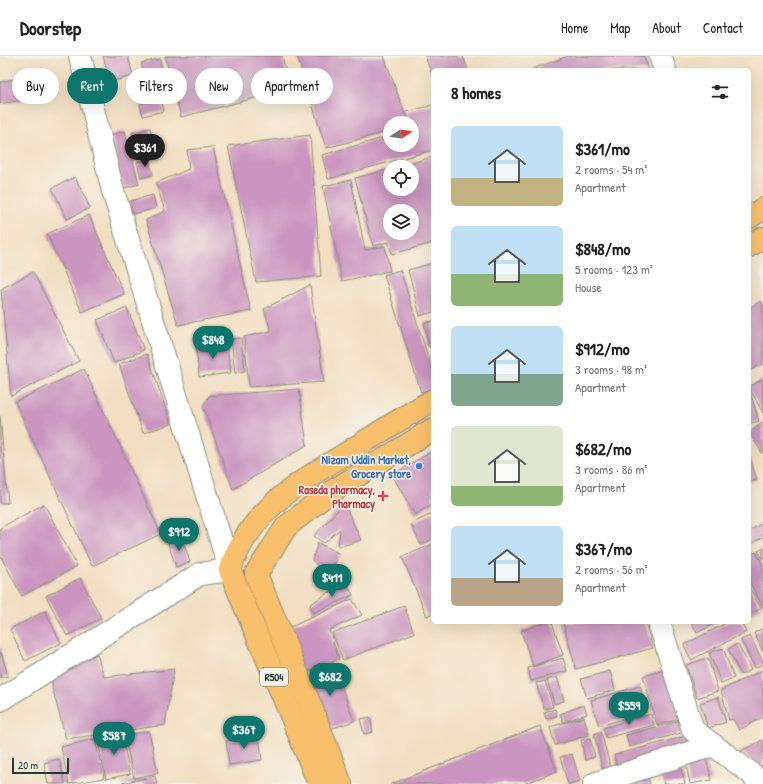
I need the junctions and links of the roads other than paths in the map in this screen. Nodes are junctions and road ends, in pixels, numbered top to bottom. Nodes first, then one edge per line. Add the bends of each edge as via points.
1 (80, 56) edge
2 (660, 56) edge
3 (664, 68) edge
4 (763, 209) edge
5 (751, 216) edge
6 (763, 238) edge
7 (751, 245) edge
8 (431, 401) edge
9 (431, 431) edge
10 (232, 562) junction
11 (256, 574) junction
12 (660, 624) edge
13 (0, 700) edge
14 (713, 745) junction
15 (318, 784) edge
16 (341, 784) edge
17 (594, 784) edge
18 (759, 784) edge

1 - 10 street via 113,191 218,536
2 - 3 street
4 - 5 main road
6 - 7 main road
8 - 10 main road via 299,482 264,513 240,544
9 - 11 main road via 326,496 286,527
10 - 11 main road
10 - 13 street via 200,574
10 - 15 main road, R504 via 266,660 295,723
11 - 16 main road, R504
12 - 14 street via 693,730
14 - 17 street
14 - 18 street via 752,774

